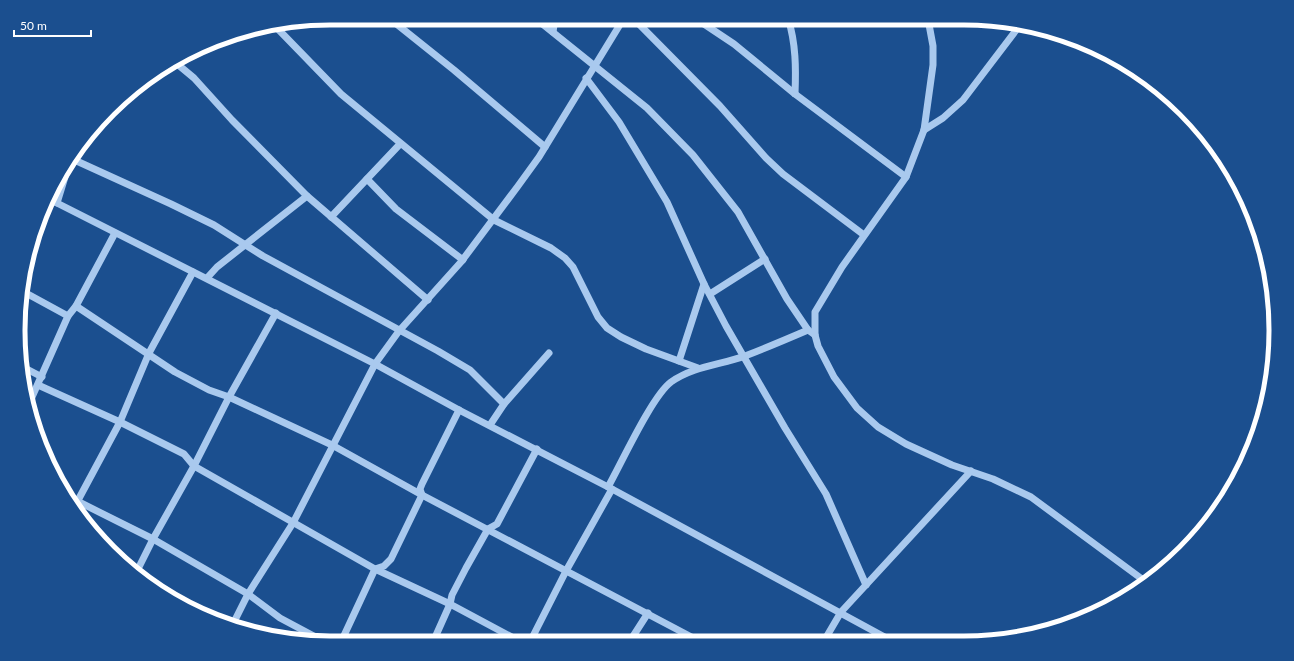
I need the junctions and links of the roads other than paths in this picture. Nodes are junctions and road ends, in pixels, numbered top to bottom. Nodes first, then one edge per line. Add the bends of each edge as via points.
1 (398, 25) edge
2 (544, 25) edge
3 (554, 25) edge
4 (620, 25) edge
5 (639, 25) edge
6 (706, 25) edge
7 (790, 25) edge
8 (929, 25) edge
9 (279, 30) edge
10 (1016, 30) edge
11 (553, 32) junction
12 (595, 64) junction
13 (179, 65) edge
14 (586, 78) junction
15 (795, 94) junction
16 (924, 130) junction
17 (400, 144) junction
18 (545, 148) junction
19 (76, 161) edge
20 (906, 177) junction
21 (367, 179) junction
22 (307, 196) junction
23 (54, 202) edge
24 (331, 217) junction
25 (494, 220) junction
26 (115, 232) junction
27 (864, 235) junction
28 (245, 246) junction
29 (765, 259) junction
30 (463, 260) junction
31 (193, 272) junction
32 (207, 278) junction
33 (704, 284) junction
34 (28, 294) edge
35 (710, 294) junction
36 (428, 300) junction
37 (76, 306) junction
38 (276, 313) junction
39 (68, 316) junction
40 (808, 330) junction
41 (399, 331) junction
42 (815, 335) junction
43 (149, 353) junction
44 (549, 353) dead end
45 (744, 356) junction
46 (680, 361) junction
47 (375, 364) junction
48 (698, 368) junction
49 (28, 370) edge
50 (42, 377) junction
51 (38, 385) junction
52 (32, 397) edge
53 (229, 397) junction
54 (504, 404) junction
55 (459, 410) junction
56 (120, 422) junction
57 (490, 425) junction
58 (332, 445) junction
59 (537, 449) junction
60 (194, 466) junction
61 (971, 471) junction
62 (610, 488) junction
63 (422, 495) junction
64 (76, 500) edge
65 (78, 502) edge
66 (293, 523) junction
67 (488, 529) junction
68 (153, 539) junction
69 (138, 567) edge
70 (375, 569) junction
71 (566, 571) junction
72 (1141, 579) edge
73 (866, 585) junction
74 (248, 594) junction
75 (450, 604) junction
76 (841, 612) junction
77 (648, 613) junction
78 (235, 621) edge
79 (312, 635) edge
80 (344, 636) edge
81 (436, 636) edge
82 (510, 636) edge
83 (533, 636) edge
84 (633, 636) edge
85 (690, 636) edge
86 (827, 636) edge
87 (883, 636) edge

1 - 18 street
2 - 11 street
3 - 11 street
4 - 12 street
5 - 27 street via 783,174
6 - 15 street via 734,44
7 - 15 street via 797,62
8 - 16 street via 933,65
9 - 17 street via 341,94
10 - 16 street via 963,100 943,118
11 - 12 street
12 - 14 street
12 - 29 street via 647,108 693,154 738,212
13 - 22 street
14 - 18 street
14 - 33 street via 619,122 667,202
15 - 20 street
16 - 20 street
17 - 21 street
17 - 25 street
18 - 25 street
19 - 28 street via 214,225
20 - 27 street
21 - 24 street
21 - 30 street via 396,209
22 - 24 street
22 - 28 street
23 - 26 street
24 - 36 street
25 - 30 street
25 - 46 street via 551,248 565,258 573,267 598,317 607,328 640,346
26 - 31 street
26 - 37 street
27 - 42 street via 815,312
28 - 32 street
28 - 41 street
29 - 35 street
29 - 40 street
30 - 36 street
31 - 32 street
31 - 43 street
32 - 38 street
33 - 35 street
33 - 46 street
34 - 39 street
35 - 45 street
36 - 41 street
37 - 39 street
37 - 43 street
38 - 47 street
38 - 53 street
39 - 50 street
40 - 42 street
40 - 45 street
41 - 47 street
41 - 54 street via 438,350 470,370
42 - 61 street via 834,377 857,408 878,427 906,444
43 - 53 street via 175,372
43 - 56 street
44 - 54 street
45 - 48 street
45 - 73 street via 826,494
46 - 48 street
47 - 55 street
47 - 58 street
48 - 62 street via 670,383 660,393
49 - 50 street
50 - 51 street
51 - 52 street
51 - 56 street
53 - 58 street
53 - 60 street
54 - 57 street
55 - 57 street
55 - 63 street via 422,484
56 - 60 street via 184,454
56 - 64 street
57 - 59 street
58 - 63 street
58 - 66 street
59 - 62 street
59 - 67 street via 497,524
60 - 66 street
60 - 68 street
61 - 72 street via 1031,497
61 - 73 street
62 - 71 street
62 - 76 street
63 - 67 street
63 - 70 street via 391,559 384,566
65 - 68 street
66 - 70 street
66 - 74 street
67 - 71 street
67 - 75 street via 456,586
68 - 69 street
68 - 74 street
70 - 75 street
70 - 80 street
71 - 77 street
71 - 83 street
73 - 76 street
74 - 78 street
74 - 79 street via 280,618
75 - 81 street
75 - 82 street
76 - 86 street
76 - 87 street
77 - 84 street
77 - 85 street

